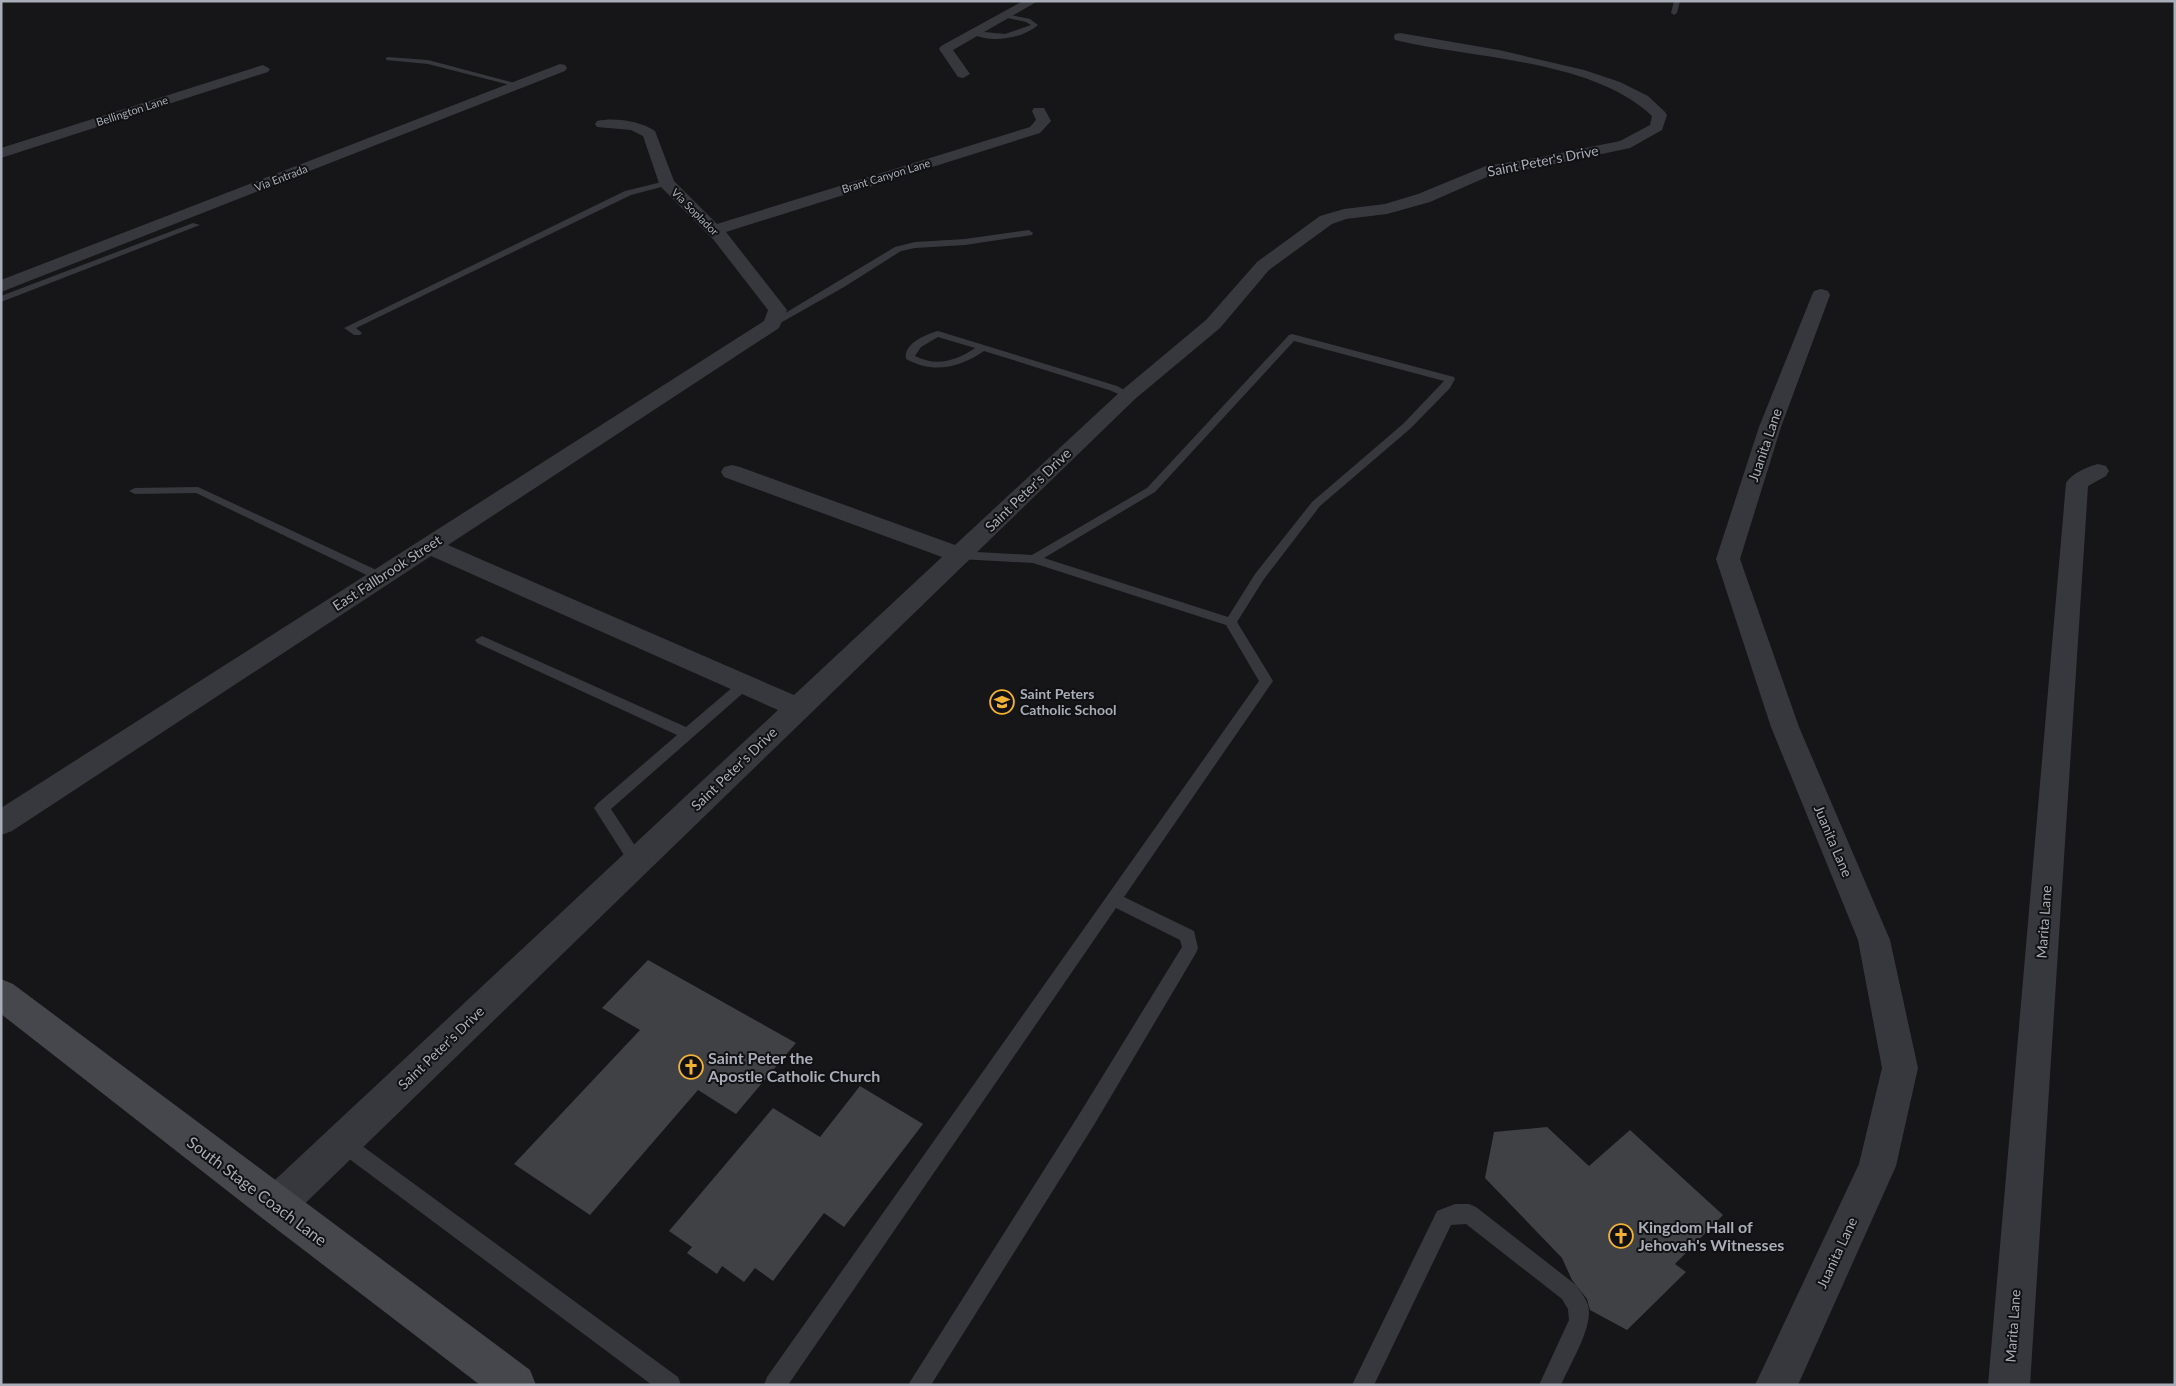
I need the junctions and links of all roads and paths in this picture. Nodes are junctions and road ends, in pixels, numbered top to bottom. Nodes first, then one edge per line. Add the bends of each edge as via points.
1 (1032, 1) edge
2 (1677, 1) edge
3 (1674, 13) dead end
4 (1005, 16) junction
5 (974, 33) junction
6 (1400, 37) dead end
7 (388, 59) dead end
8 (560, 68) dead end
9 (264, 69) dead end
10 (963, 74) dead end
11 (518, 84) junction
12 (1039, 111) dead end
13 (602, 124) dead end
14 (1, 153) edge
15 (666, 183) junction
16 (196, 225) dead end
17 (714, 230) junction
18 (1030, 233) dead end
19 (1, 287) edge
20 (1821, 295) dead end
21 (1, 299) edge
22 (772, 324) junction
23 (357, 333) dead end
24 (982, 348) junction
25 (1128, 395) junction
26 (2098, 471) dead end
27 (732, 472) dead end
28 (134, 490) dead end
29 (429, 546) junction
30 (959, 555) junction
31 (1034, 558) junction
32 (381, 577) junction
33 (1231, 622) junction
34 (482, 640) dead end
35 (745, 684) junction
36 (799, 708) junction
37 (688, 734) junction
38 (1, 823) edge
39 (637, 862) junction
40 (1114, 900) junction
41 (1, 994) edge
42 (342, 1142) junction
43 (276, 1205) junction
44 (516, 1385) edge
45 (670, 1385) edge
46 (775, 1385) edge
47 (920, 1385) edge
48 (1363, 1385) edge
49 (1550, 1385) edge
50 (1776, 1385) edge
51 (2009, 1385) edge

1 - 4 street
2 - 3 lane
4 - 5 street
4 - 5 lane via 1028,20 1035,25 1005,37 992,38
5 - 10 street via 946,49
6 - 25 street, Saint Peter's Drive via 1513,57 1600,80 1636,94 1655,108 1660,115 1657,127 1625,145 1492,169 1424,198 1388,209 1344,214 1326,220 1263,266 1213,324
7 - 11 lane via 428,62
8 - 11 street, Via Entrada
9 - 14 street, Bellington Lane
11 - 19 street, Via Entrada
12 - 17 street, Brant Canyon Lane via 1044,121 1035,130
13 - 15 street, Via Soplador via 631,126 650,134
15 - 17 street, Via Soplador
15 - 23 lane via 628,193 349,328
16 - 21 lane
17 - 22 street, Via Soplador via 778,310
18 - 22 lane via 898,249
20 - 50 street, Juanita Lane via 1770,427 1728,559 1785,727 1874,940 1900,1068 1877,1166
22 - 29 street, East Fallbrook Street
24 - 24 lane via 938,334 924,339 910,356 917,361 944,367
24 - 25 lane
25 - 30 street, Saint Peter's Drive
26 - 51 street, Marita Lane via 2077,483
27 - 30 street
28 - 32 lane via 198,490
29 - 32 street, East Fallbrook Street
29 - 35 street
30 - 31 lane
30 - 36 street, Saint Peter's Drive
31 - 33 lane
31 - 33 lane via 1152,490 1292,337 1450,379 1407,426 1316,504 1259,578
32 - 38 street, East Fallbrook Street
33 - 40 lane via 1266,681
34 - 37 lane
35 - 36 street
35 - 37 lane
36 - 39 street, Saint Peter's Drive
37 - 39 lane via 602,808
39 - 42 street, Saint Peter's Drive
40 - 46 lane
40 - 47 lane via 1188,936 1190,948
41 - 43 main road, South Stage Coach Lane
42 - 43 street, Saint Peter's Drive
42 - 45 lane
43 - 44 main road, South Stage Coach Lane
48 - 49 lane via 1444,1218 1455,1214 1469,1214 1569,1292 1578,1306 1579,1321

